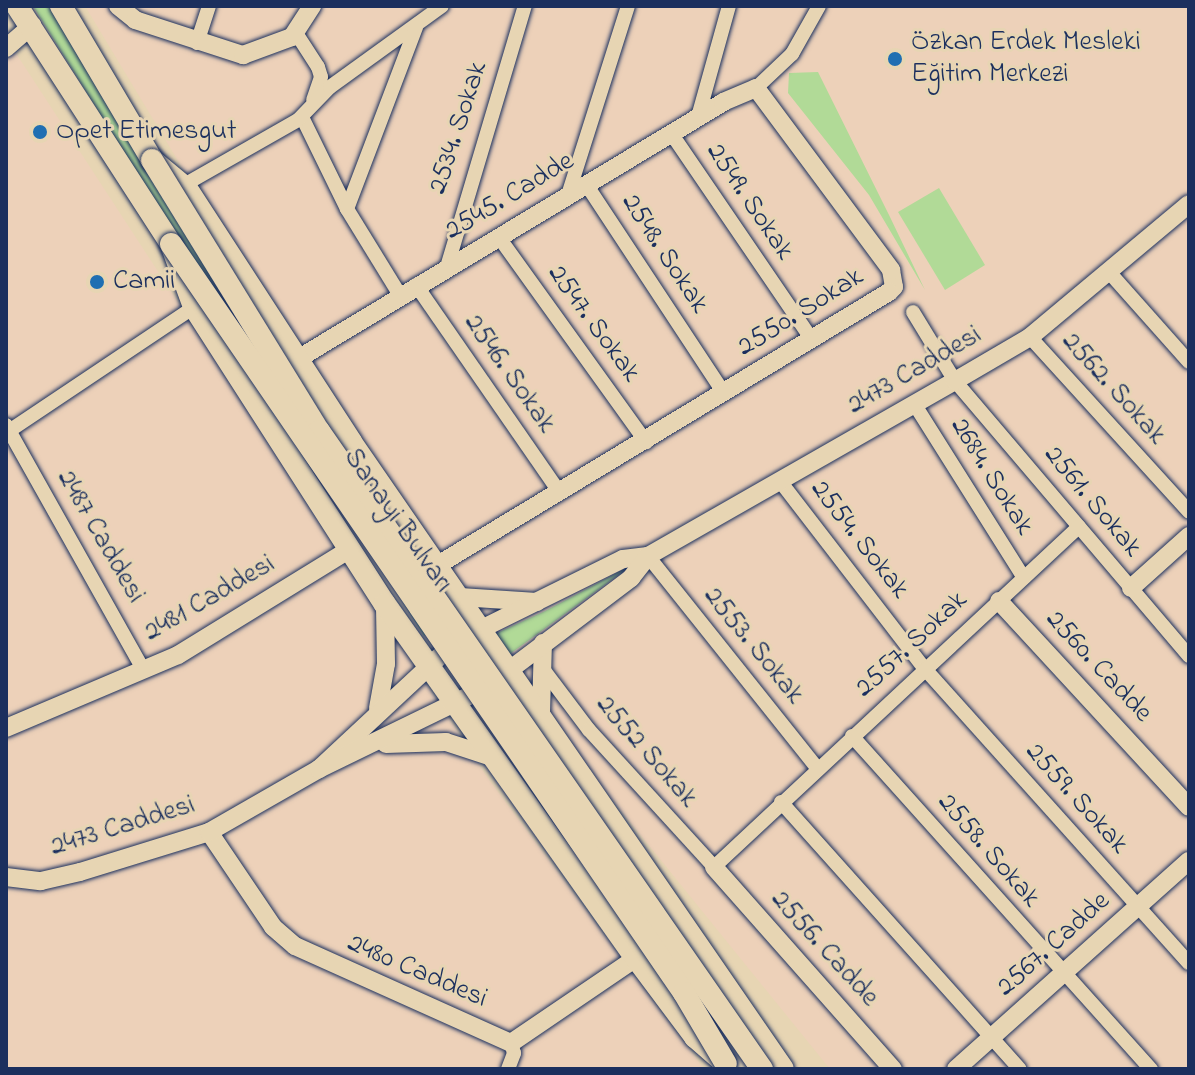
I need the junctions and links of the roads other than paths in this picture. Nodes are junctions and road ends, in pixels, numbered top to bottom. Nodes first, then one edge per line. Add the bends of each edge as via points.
1 (17, 6) edge
2 (61, 6) edge
3 (118, 6) edge
4 (209, 6) edge
5 (312, 6) edge
6 (442, 6) edge
7 (525, 6) edge
8 (628, 6) edge
9 (729, 6) edge
10 (819, 6) edge
11 (32, 25) junction
12 (416, 26) junction
13 (296, 33) junction
14 (197, 43) junction
15 (6, 48) edge
16 (756, 88) junction
17 (305, 114) junction
18 (698, 117) junction
19 (671, 133) junction
20 (152, 160) junction
21 (586, 184) junction
22 (184, 185) junction
23 (568, 195) junction
24 (347, 209) junction
25 (1187, 209) edge
26 (498, 236) junction
27 (171, 244) junction
28 (447, 267) junction
29 (1109, 272) junction
30 (416, 285) junction
31 (400, 295) junction
32 (194, 307) junction
33 (913, 312) dead end
34 (1030, 337) junction
35 (812, 340) junction
36 (296, 360) junction
37 (1189, 362) edge
38 (955, 381) junction
39 (724, 393) junction
40 (915, 405) junction
41 (7, 430) edge
42 (646, 442) junction
43 (780, 481) junction
44 (560, 493) junction
45 (1189, 512) edge
46 (1079, 527) junction
47 (1189, 536) edge
48 (350, 549) junction
49 (648, 556) junction
50 (436, 566) junction
51 (1024, 578) junction
52 (1131, 588) junction
53 (460, 597) junction
54 (999, 601) junction
55 (384, 602) junction
56 (544, 602) junction
57 (482, 630) junction
58 (543, 643) junction
59 (1189, 656) edge
60 (427, 664) junction
61 (143, 669) junction
62 (543, 669) junction
63 (925, 669) junction
64 (510, 670) junction
65 (456, 704) junction
66 (377, 710) junction
67 (544, 718) junction
68 (6, 728) edge
69 (852, 736) junction
70 (375, 745) junction
71 (497, 761) junction
72 (817, 768) junction
73 (319, 769) junction
74 (781, 802) junction
75 (1189, 807) edge
76 (209, 832) junction
77 (1189, 861) edge
78 (6, 865) edge
79 (714, 867) junction
80 (15, 878) edge
81 (6, 891) edge
82 (1137, 908) junction
83 (636, 958) junction
84 (1189, 963) edge
85 (1062, 976) junction
86 (993, 1039) junction
87 (511, 1043) junction
88 (773, 1063) edge
89 (727, 1066) edge
90 (508, 1069) edge
91 (791, 1069) edge
92 (893, 1069) edge
93 (956, 1069) edge
94 (1020, 1069) edge
95 (1151, 1069) edge

1 - 11 main road, Sanayi Bulvarı
2 - 20 main road, Sanayi Bulvarı
3 - 14 street via 135,20
4 - 14 street
5 - 13 street
6 - 12 street
7 - 28 street, 2534. Sokak
8 - 23 street
9 - 18 street
10 - 16 street via 792,54
11 - 15 street
11 - 27 main road, Sanayi Bulvarı
12 - 17 street via 330,87
12 - 24 street
13 - 14 street via 243,55
13 - 17 street via 321,77
16 - 18 street, 2545. Cadde
16 - 35 street, 2550. Sokak via 782,116 894,278 889,292
17 - 22 street
17 - 24 street
18 - 19 street, 2545. Cadde
19 - 21 street, 2545. Cadde
19 - 35 street, 2549. Sokak
20 - 22 main road
20 - 88 main road, Sanayi Bulvarı, bridge via 328,444
21 - 23 street, 2545. Cadde
21 - 39 street, 2548. Sokak
22 - 36 main road
23 - 26 street, 2545. Cadde
24 - 31 street
25 - 29 street, 2473 Caddesi
26 - 28 street, 2545. Cadde
26 - 42 street, 2547. Sokak
27 - 32 main road
27 - 89 main road, Sanayi Bulvarı, bridge via 684,993
28 - 30 street, 2545. Cadde
29 - 34 street, 2473 Caddesi
29 - 37 street
30 - 31 street, 2545. Cadde
30 - 44 street, 2546. Sokak
31 - 36 street, 2545. Cadde
32 - 41 street
32 - 48 main road
33 - 38 street, 2561. Sokak
34 - 38 street, 2473 Caddesi
34 - 45 street, 2562. Sokak
35 - 39 street, 2550. Sokak
36 - 50 main road
38 - 40 street, 2473 Caddesi
38 - 46 street, 2561. Sokak
39 - 42 street, 2550. Sokak
40 - 43 street, 2473 Caddesi
40 - 51 street, 2684. Sokak
41 - 61 street, 2487 Caddesi
42 - 44 street, 2550. Sokak
43 - 49 street, 2473 Caddesi
43 - 63 street, 2554. Sokak
44 - 50 street, 2550. Sokak
46 - 51 street, 2557. Sokak
46 - 52 street, 2561. Sokak
47 - 52 street
48 - 55 main road
48 - 61 street, 2481 Caddesi via 187,650
49 - 56 street, 2473 Caddesi via 623,559
49 - 58 street, 2473 Caddesi via 631,578
49 - 72 street, 2553. Sokak
50 - 53 main road
50 - 55 main road via 435,586 424,598 400,606
51 - 54 street, 2557. Sokak
52 - 59 street, 2561. Sokak
53 - 56 street
53 - 57 main road
54 - 63 street, 2557. Sokak
54 - 75 street, 2560. Cadde
55 - 60 main road
55 - 66 street via 385,677
56 - 57 street, 2473 Caddesi
57 - 60 street, 2473 Caddesi
57 - 64 main road
58 - 62 street
58 - 64 street, 2473 Caddesi
60 - 65 main road
60 - 66 street, 2473 Caddesi
61 - 68 street, 2481 Caddesi
62 - 67 street
62 - 79 street, 2552 Sokak via 589,730
63 - 69 street, 2557. Sokak
63 - 82 street, 2559. Sokak
64 - 65 street, 2473 Caddesi
64 - 67 main road
65 - 70 street, 2473 Caddesi
65 - 71 main road
66 - 73 street, 2473 Caddesi
67 - 71 main road via 521,716 506,724 497,736
67 - 88 main road
69 - 72 street, 2557. Sokak
69 - 85 street, 2558. Sokak
70 - 71 street via 446,742
70 - 73 street, 2473 Caddesi
71 - 83 main road
72 - 74 street, 2557. Sokak
73 - 76 street, 2473 Caddesi
74 - 79 street, 2557. Sokak
74 - 86 street
76 - 80 street, 2473 Caddesi via 121,863
76 - 87 street, 2480 Caddesi via 273,927 295,946
77 - 82 street, 2567. Cadde
78 - 80 street
79 - 92 street, 2556. Cadde
80 - 81 street, 2473 Caddesi
82 - 84 street, 2559. Sokak
82 - 85 street, 2567. Cadde
83 - 87 street, 2480 Caddesi
83 - 89 main road via 695,1037
85 - 86 street, 2567. Cadde
85 - 95 street, 2558. Sokak
86 - 93 street, 2567. Cadde
86 - 94 street
87 - 90 street via 514,1053
88 - 91 street

